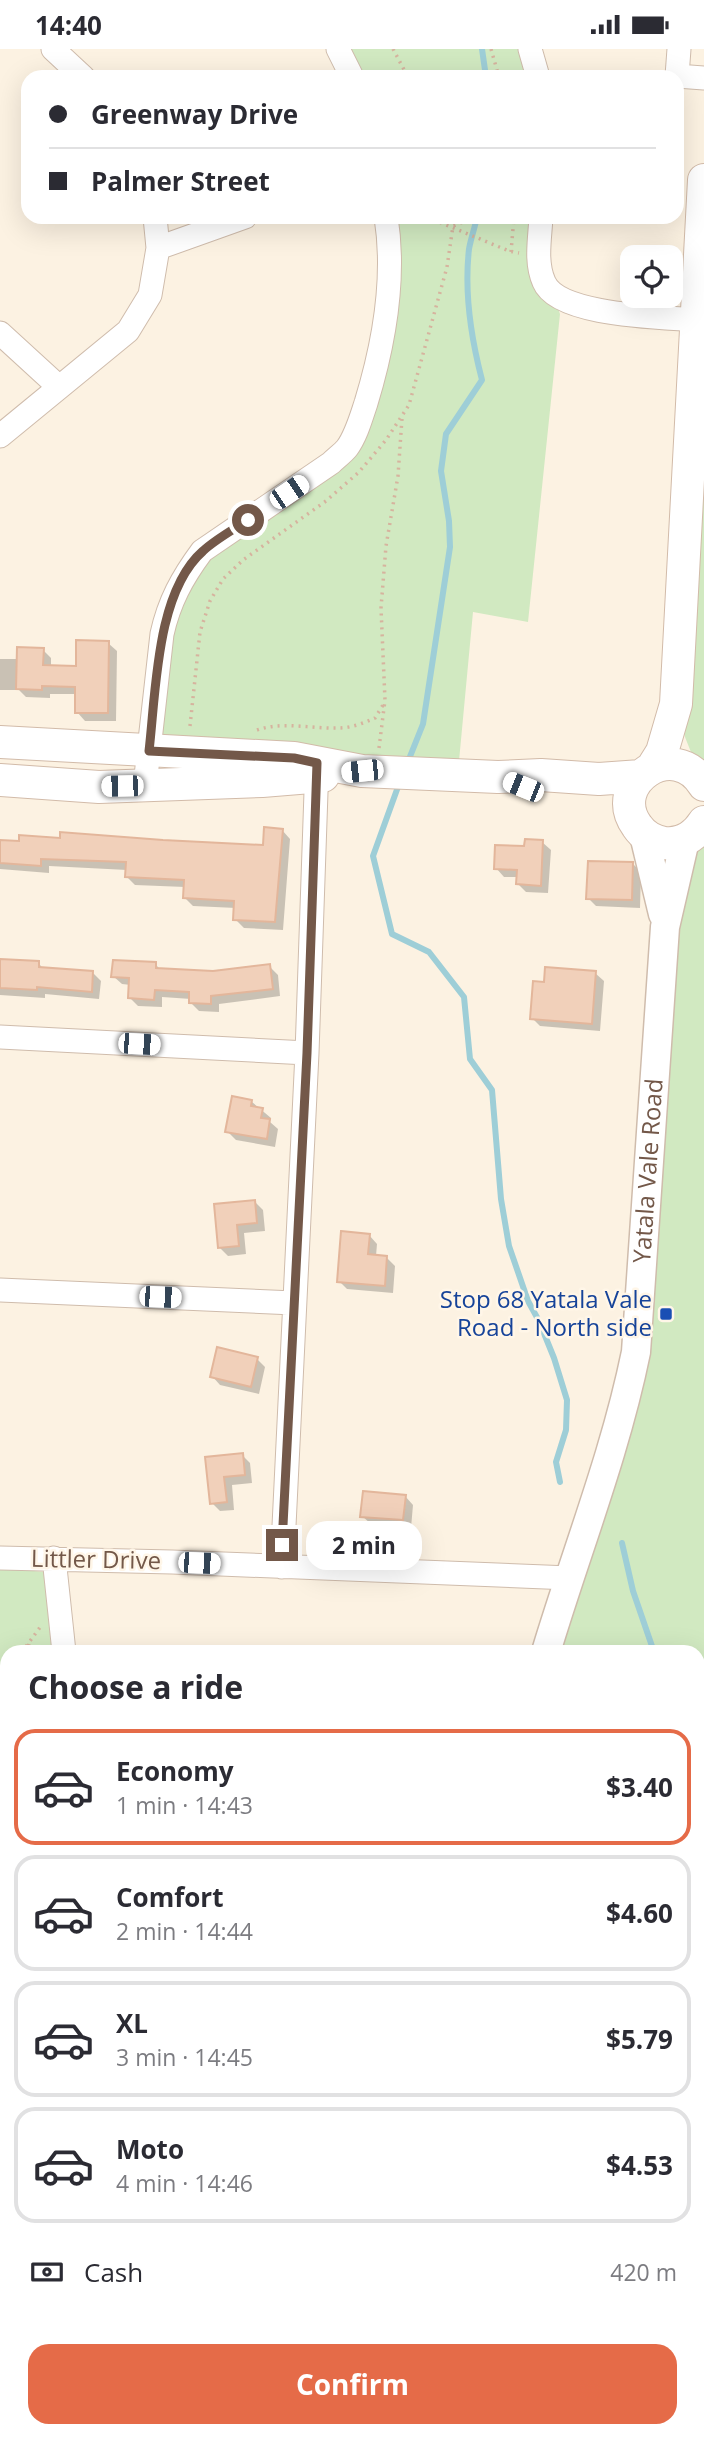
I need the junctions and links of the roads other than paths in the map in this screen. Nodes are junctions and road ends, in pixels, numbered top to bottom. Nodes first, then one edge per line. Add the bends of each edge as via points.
1 (53, 49) edge
2 (338, 49) edge
3 (530, 49) edge
4 (678, 49) edge
5 (76, 70) edge
6 (348, 70) edge
7 (536, 70) edge
8 (677, 70) edge
9 (684, 77) edge
10 (704, 78) edge
11 (704, 180) edge
12 (156, 224) edge
13 (225, 224) edge
14 (386, 224) edge
15 (541, 224) edge
16 (158, 248) junction
17 (697, 320) junction
18 (0, 333) edge
19 (59, 387) junction
20 (0, 436) edge
21 (676, 704) junction
22 (0, 741) edge
23 (149, 751) junction
24 (316, 769) junction
25 (646, 772) junction
26 (498, 776) junction
27 (0, 780) edge
28 (700, 780) edge
29 (145, 785) junction
30 (638, 824) junction
31 (698, 829) edge
32 (665, 927) junction
33 (0, 1037) edge
34 (307, 1053) junction
35 (0, 1290) edge
36 (294, 1303) junction
37 (0, 1558) edge
38 (54, 1558) junction
39 (282, 1567) junction
40 (570, 1578) junction
41 (63, 1645) edge
42 (548, 1645) edge

1 - 5 street
2 - 6 street
3 - 7 street
4 - 8 street
9 - 10 street
11 - 17 main road
12 - 16 street
13 - 16 street
14 - 23 street via 385,329 360,420 347,447 331,463 202,551 186,572 167,611
15 - 17 street via 540,270 553,295 586,309
16 - 19 street via 150,295 128,331
17 - 21 main road
18 - 19 street
19 - 20 street
21 - 25 main road via 662,752
21 - 28 main road
22 - 23 main road
23 - 24 main road via 294,758
23 - 29 street
24 - 26 main road
24 - 29 main road via 262,781
24 - 34 street
25 - 26 main road via 599,779
25 - 28 main road via 665,764 678,765
25 - 30 main road via 631,794
26 - 30 main road via 523,787 594,796
27 - 29 main road via 99,787
30 - 31 main road via 661,842 673,843
30 - 32 street, Yatala Vale Road
31 - 32 street, Yatala Vale Road
32 - 40 street, Yatala Vale Road via 636,1352 622,1419
33 - 34 street
34 - 36 street
35 - 36 street
36 - 39 street
37 - 38 street, Littler Drive
38 - 39 street, Littler Drive
38 - 41 street
39 - 40 street, Littler Drive
40 - 42 street, Yatala Vale Road

